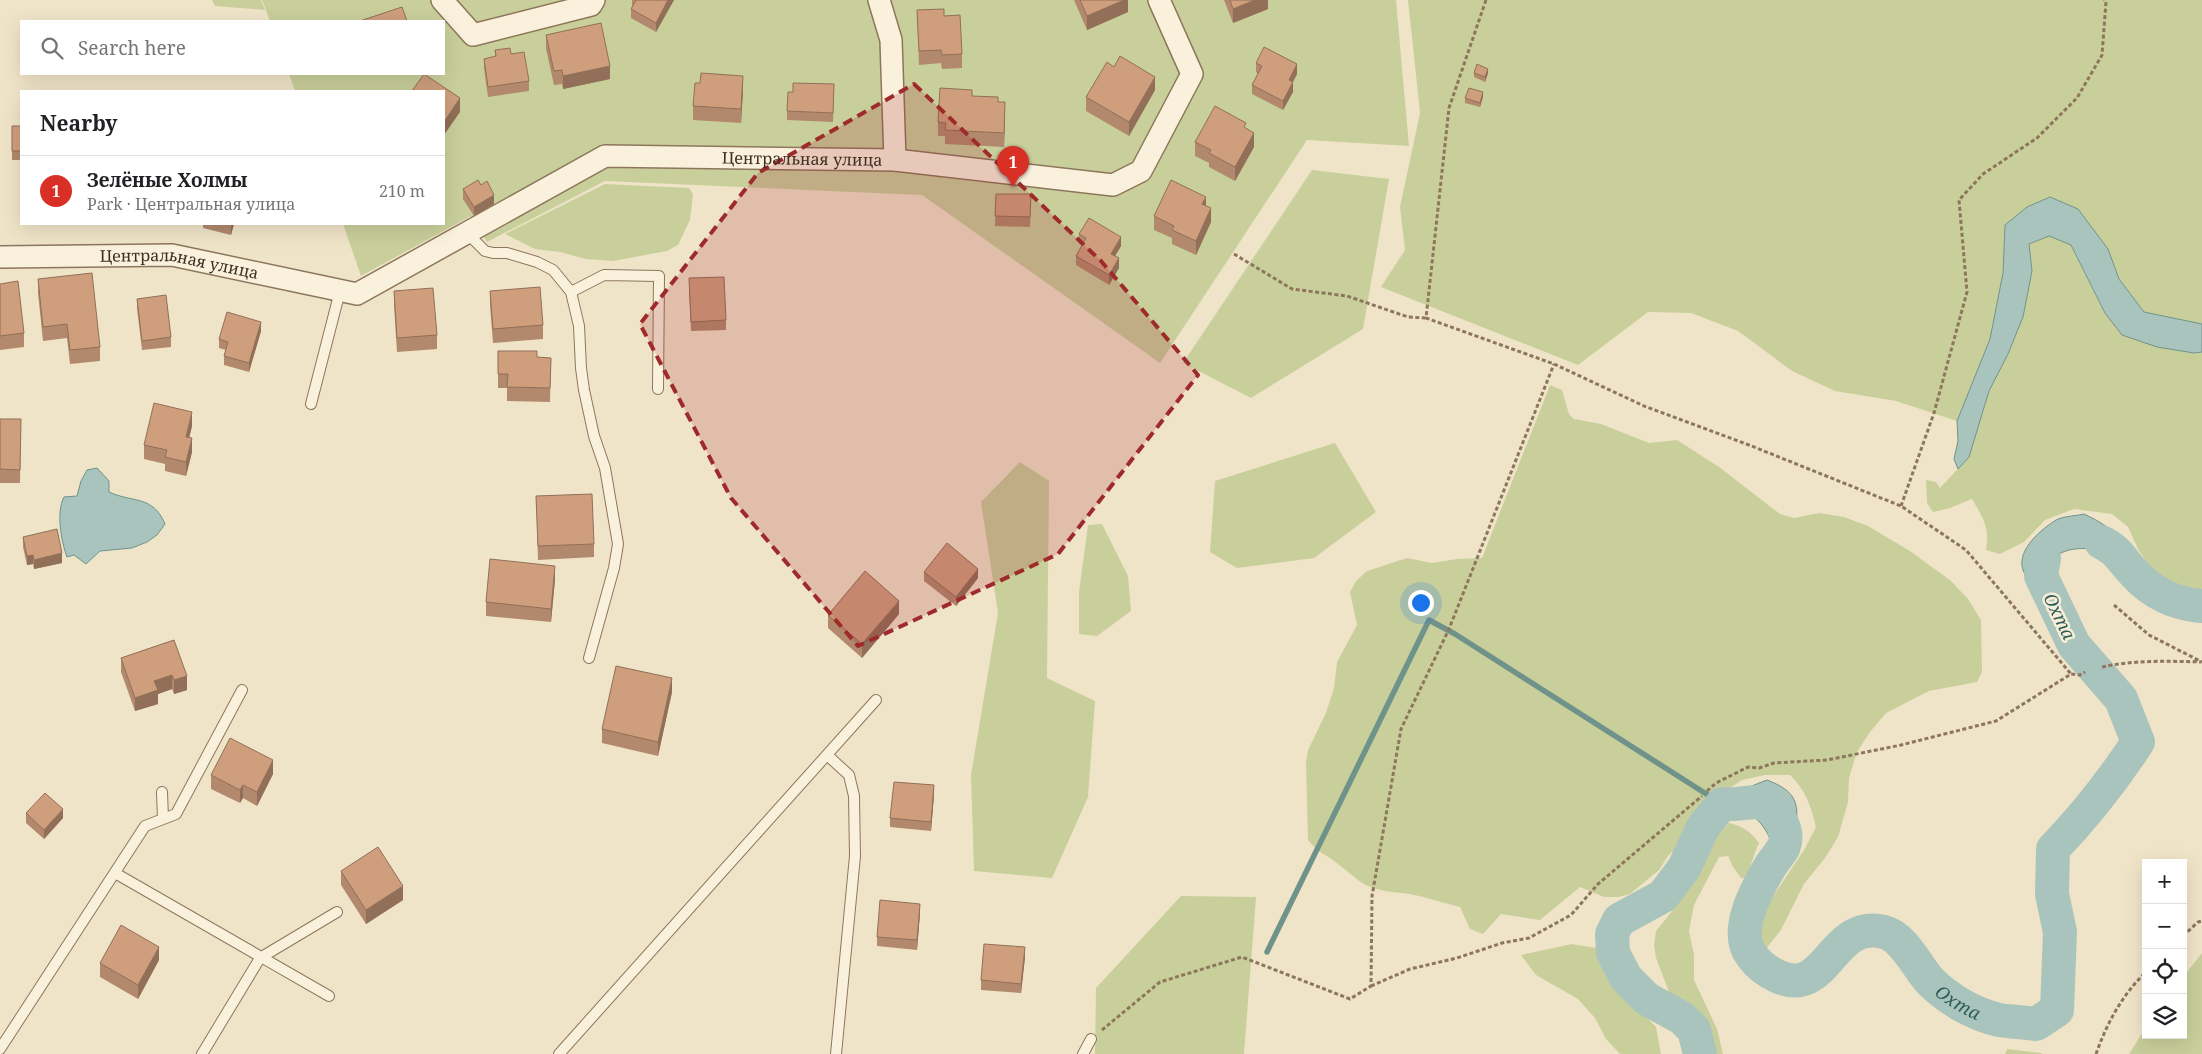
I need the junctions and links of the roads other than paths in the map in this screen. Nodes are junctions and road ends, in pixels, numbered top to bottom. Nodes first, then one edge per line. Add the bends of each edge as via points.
1 (442, 0) edge
2 (594, 0) edge
3 (879, 0) edge
4 (1159, 0) edge
5 (895, 160) junction
6 (473, 230) junction
7 (0, 257) edge
8 (348, 292) junction
9 (571, 292) junction
10 (658, 389) dead end
11 (311, 404) dead end
12 (589, 658) dead end
13 (242, 690) dead end
14 (876, 700) dead end
15 (827, 755) junction
16 (162, 792) dead end
17 (163, 819) junction
18 (115, 873) junction
19 (337, 912) dead end
20 (260, 958) junction
21 (329, 996) dead end
22 (1091, 1039) road end
23 (0, 1049) edge
24 (202, 1054) edge
25 (559, 1054) edge
26 (836, 1054) edge
27 (1083, 1054) edge

1 - 2 street via 473,35 591,5
3 - 5 street via 891,40
4 - 5 street, Центральная улица via 1192,74 1141,171 1113,185
5 - 6 street, Центральная улица via 605,156
6 - 8 street, Центральная улица
6 - 9 lane via 485,251 507,253 538,262 554,270
7 - 8 street, Центральная улица via 172,255
8 - 11 lane
9 - 10 lane via 604,275 660,276
9 - 12 lane via 579,326 584,390 605,468 618,544
13 - 17 lane via 176,814
14 - 15 lane
15 - 25 lane
15 - 26 lane via 849,775 854,796 855,856
16 - 17 lane
17 - 18 lane via 146,826
18 - 20 lane
18 - 23 lane
19 - 20 lane
20 - 21 lane
20 - 24 lane
22 - 27 lane

